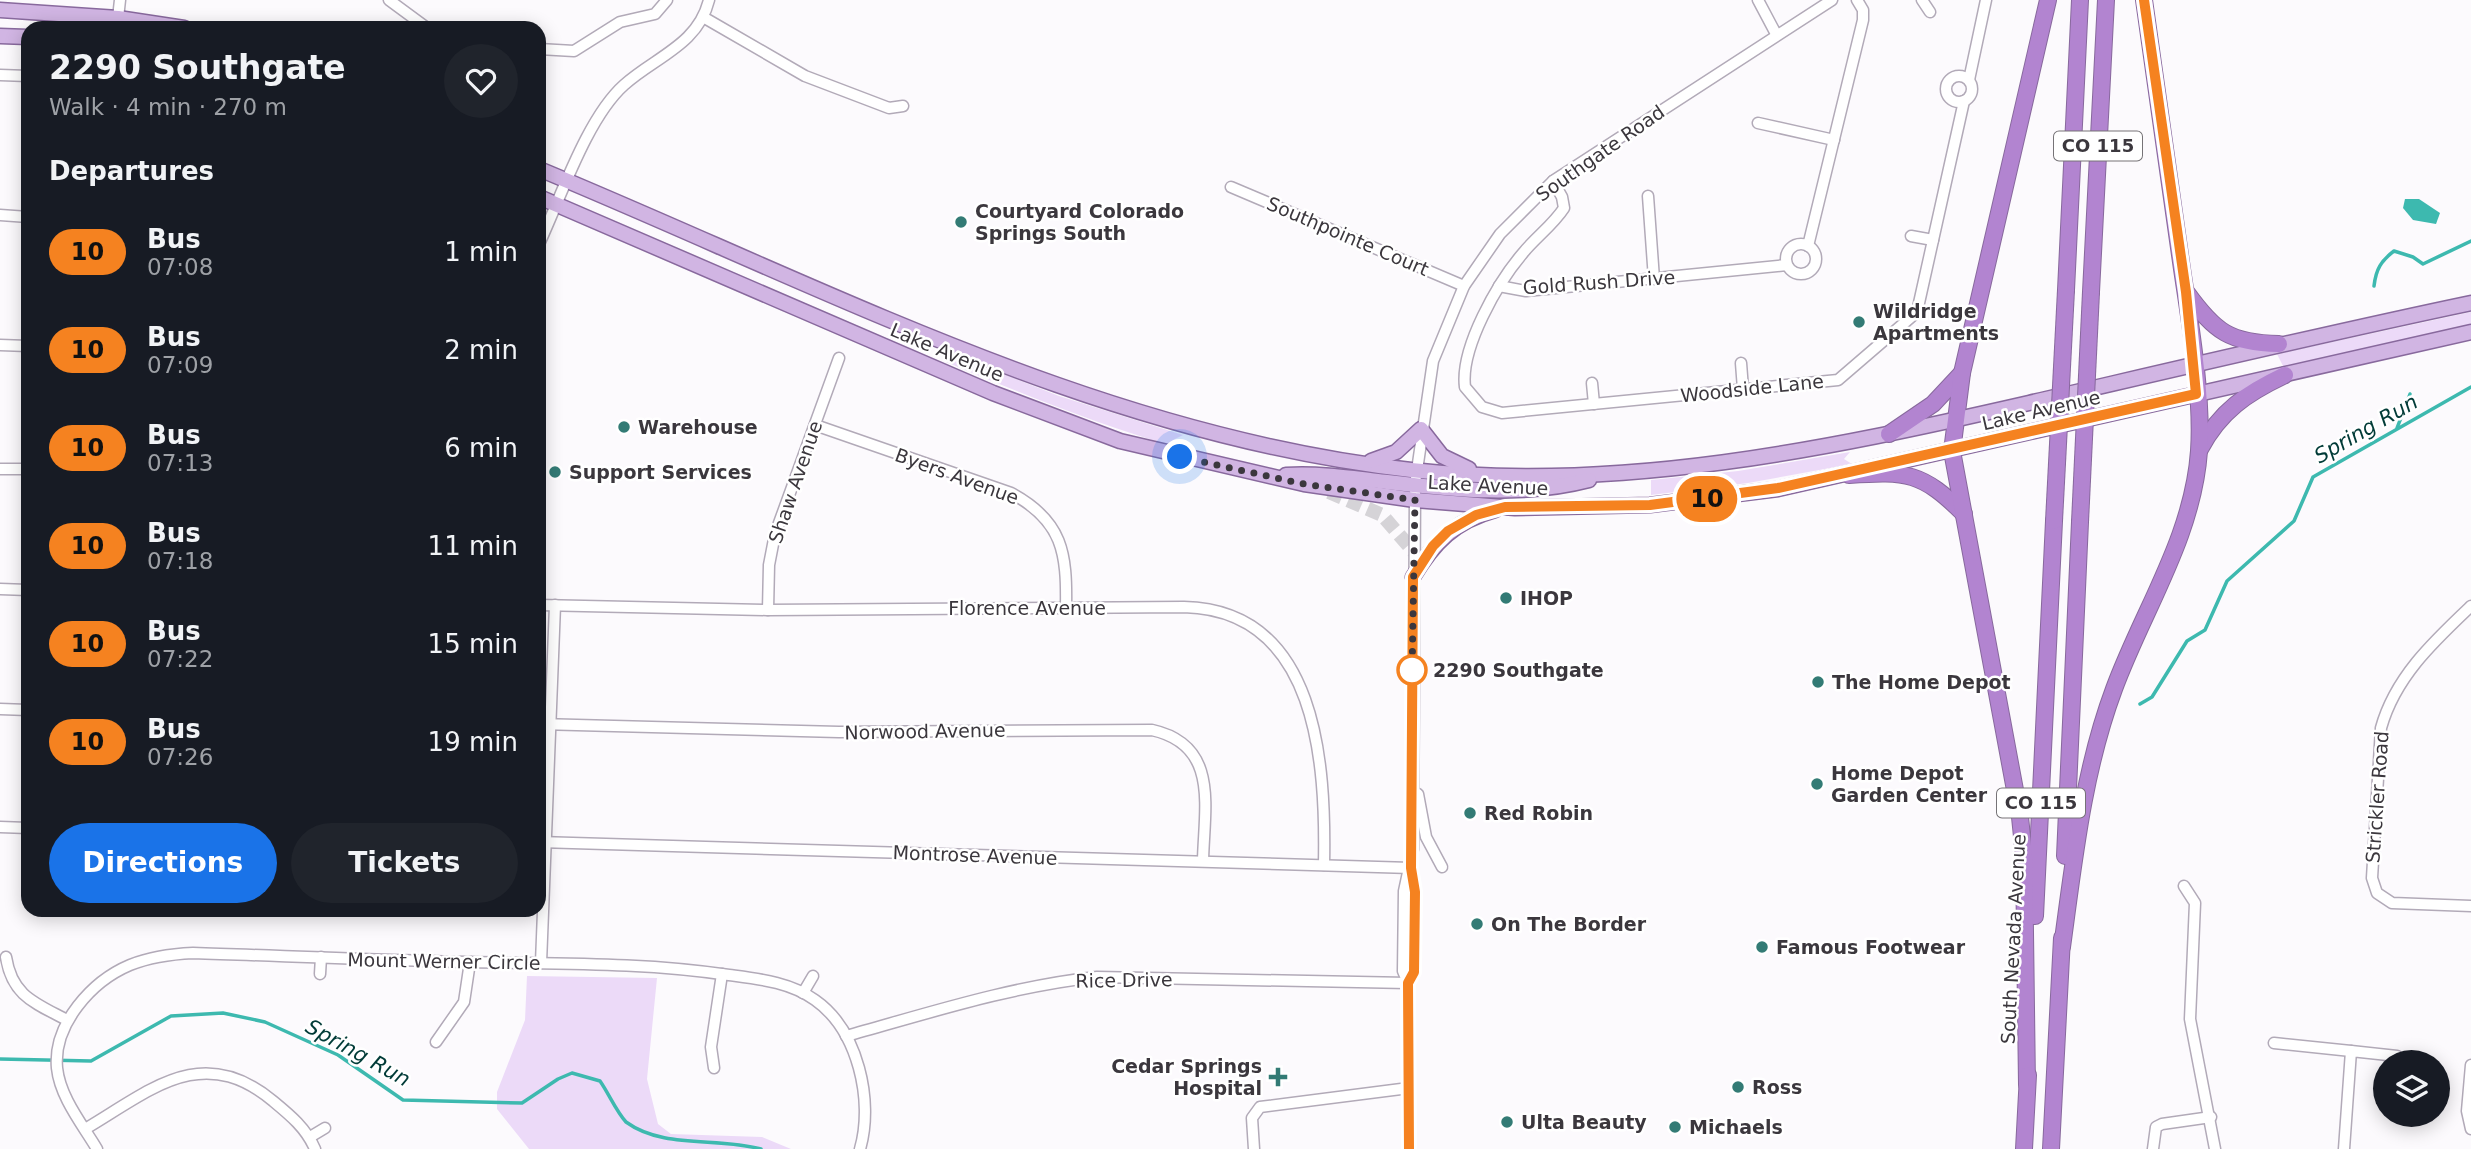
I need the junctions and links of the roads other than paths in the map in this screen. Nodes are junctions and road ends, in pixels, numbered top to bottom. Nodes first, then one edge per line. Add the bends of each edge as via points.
1 (120, 0) edge
2 (389, 0) edge
3 (667, 0) edge
4 (709, 0) edge
5 (1758, 0) edge
6 (1832, 0) edge
7 (1857, 0) edge
8 (1922, 0) edge
9 (1986, 0) edge
10 (2048, 0) edge
11 (2080, 0) edge
12 (2106, 0) edge
13 (2144, 0) edge
14 (0, 10) edge
15 (1930, 12) dead end
16 (703, 17) junction
17 (118, 18) junction
18 (138, 21) edge
19 (418, 21) edge
20 (1776, 34) junction
21 (0, 36) edge
22 (21, 37) edge
23 (546, 49) edge
24 (0, 75) edge
25 (21, 76) edge
26 (1969, 80) junction
27 (1964, 101) junction
28 (903, 106) dead end
29 (1758, 123) dead end
30 (1833, 140) junction
31 (546, 172) edge
32 (568, 181) junction
33 (1553, 181) junction
34 (1231, 187) dead end
35 (1648, 196) dead end
36 (546, 200) edge
37 (558, 205) junction
38 (0, 215) edge
39 (21, 216) edge
40 (546, 230) edge
41 (1910, 236) dead end
42 (1933, 240) junction
43 (1808, 246) junction
44 (1787, 265) junction
45 (1654, 279) junction
46 (1464, 286) junction
47 (1499, 286) junction
48 (2186, 292) junction
49 (2471, 303) edge
50 (2471, 332) edge
51 (2279, 344) junction
52 (0, 345) edge
53 (21, 346) edge
54 (839, 358) dead end
55 (1741, 363) dead end
56 (2194, 365) junction
57 (1962, 373) junction
58 (2285, 375) junction
59 (1592, 383) dead end
60 (1743, 389) junction
61 (2196, 394) junction
62 (1594, 404) junction
63 (1955, 420) junction
64 (815, 425) junction
65 (1421, 429) junction
66 (1889, 434) junction
67 (1952, 451) junction
68 (2199, 451) junction
69 (1359, 463) junction
70 (0, 468) edge
71 (21, 469) edge
72 (1617, 472) junction
73 (1487, 473) junction
74 (1849, 475) junction
75 (1416, 485) junction
76 (1505, 507) junction
77 (1964, 514) junction
78 (1413, 577) junction
79 (0, 589) edge
80 (21, 590) edge
81 (546, 604) edge
82 (555, 605) junction
83 (2471, 606) edge
84 (1066, 608) junction
85 (768, 610) junction
86 (0, 709) edge
87 (21, 710) edge
88 (546, 712) edge
89 (546, 724) edge
90 (1413, 766) junction
91 (0, 827) edge
92 (21, 828) edge
93 (546, 843) edge
94 (1203, 861) junction
95 (1324, 865) junction
96 (1442, 867) dead end
97 (1411, 868) junction
98 (2184, 886) dead end
99 (2471, 906) edge
100 (541, 917) edge
101 (2062, 947) junction
102 (122, 953) dead end
103 (6, 957) dead end
104 (321, 957) junction
105 (470, 962) junction
106 (541, 963) junction
107 (129, 965) junction
108 (320, 974) dead end
109 (722, 974) junction
110 (813, 976) dead end
111 (1408, 983) junction
112 (803, 993) junction
113 (67, 1020) junction
114 (846, 1036) junction
115 (436, 1042) dead end
116 (2274, 1044) dead end
117 (2351, 1051) junction
118 (2373, 1053) edge
119 (2471, 1065) edge
120 (714, 1068) dead end
121 (2027, 1085) junction
122 (1409, 1088) junction
123 (2211, 1117) junction
124 (325, 1128) dead end
125 (85, 1129) junction
126 (2471, 1129) edge
127 (310, 1137) junction
128 (97, 1149) edge
129 (316, 1149) edge
130 (860, 1149) edge
131 (1254, 1149) edge
132 (1409, 1149) edge
133 (2024, 1149) edge
134 (2051, 1149) edge
135 (2153, 1149) edge
136 (2215, 1149) edge
137 (2344, 1149) edge

1 - 17 street
2 - 19 street
3 - 23 street via 655,14 620,22 574,51
4 - 16 street
5 - 20 street
6 - 20 street, Southgate Road
7 - 30 street via 1863,20
8 - 15 street
9 - 26 street
10 - 57 highway
11 - 121 highway, South Nevada Avenue / CO 115, bridge
12 - 101 highway, CO 115, bridge
13 - 48 highway
14 - 17 main road
16 - 28 street via 805,76 889,108
16 - 32 street via 686,40 625,84 604,107
17 - 18 main road
20 - 33 street, Southgate Road
21 - 22 main road
24 - 25 street
26 - 27 street via 1972,89
26 - 27 street via 1956,76 1946,86 1951,100
27 - 42 street, Woodside Lane
29 - 30 street
30 - 43 street
31 - 32 main road, Lake Avenue
32 - 37 street
32 - 69 main road, Lake Avenue via 1067,390 1178,425
33 - 46 street, Southgate Road via 1500,234
33 - 47 street, Gold Rush Drive via 1564,208
34 - 46 street, Southpointe Court
35 - 45 street
36 - 37 main road, Lake Avenue
37 - 40 street
37 - 75 main road, Lake Avenue via 1062,420 1180,457 1267,477
38 - 39 street
41 - 42 street
42 - 60 street, Woodside Lane via 1917,312 1838,380
43 - 44 street via 1792,247 1786,255
43 - 44 street via 1816,256 1812,269 1800,274
44 - 45 street, Gold Rush Drive
45 - 47 street, Gold Rush Drive via 1526,290
46 - 65 street, Southgate Road via 1433,361
47 - 62 street, Woodside Lane via 1465,364 1469,395 1482,407 1502,413
48 - 51 highway via 2203,316 2229,337 2246,343
48 - 56 highway
49 - 51 main road, Lake Avenue
50 - 58 main road, Lake Avenue
51 - 56 main road, Lake Avenue
52 - 53 street
54 - 64 street, Shaw Avenue
55 - 60 street
56 - 61 highway
56 - 63 main road, Lake Avenue
57 - 63 highway
57 - 66 highway via 1933,404
58 - 61 main road, Lake Avenue
58 - 68 highway via 2250,392 2224,412
59 - 62 street
60 - 62 street, Woodside Lane
61 - 67 main road, Lake Avenue
61 - 68 highway
63 - 66 main road, Lake Avenue
63 - 67 highway
64 - 84 street, Byers Avenue via 1034,506 1051,525 1062,548
64 - 85 street, Shaw Avenue via 771,548
65 - 69 main road via 1396,452
65 - 73 main road via 1442,456
65 - 75 street, Southgate Road
66 - 72 main road, Lake Avenue via 1727,462
67 - 74 main road, Lake Avenue
67 - 77 highway
68 - 101 highway via 2179,541 2102,723 2086,786
69 - 75 main road, Lake Avenue
70 - 71 street
72 - 73 main road, Lake Avenue
72 - 75 main road via 1529,491
73 - 75 main road, Lake Avenue
74 - 76 main road, Lake Avenue via 1650,505
74 - 77 highway via 1921,478
75 - 76 main road, Lake Avenue
75 - 78 street, Southgate Road
76 - 78 main road via 1476,515 1448,531
77 - 121 highway via 2020,817 2025,867
78 - 90 street, Southgate Road
79 - 80 street
81 - 82 street, Florence Avenue
82 - 85 street, Florence Avenue
82 - 88 street
83 - 99 street, Strickler Road via 2404,677 2386,708 2372,870 2377,893 2392,903
84 - 85 street, Florence Avenue
84 - 95 street, Florence Avenue via 1197,607 1237,619 1273,643 1296,677 1313,726 1324,786
86 - 87 street
89 - 94 street, Norwood Avenue via 839,732 1152,730 1177,737 1199,764 1204,789
90 - 96 street via 1426,837
90 - 97 street, Southgate Road
91 - 92 street
93 - 94 street, Montrose Avenue
94 - 95 street, Montrose Avenue
95 - 97 street, Montrose Avenue
97 - 111 street, Southgate Road via 1414,972
98 - 123 street via 2194,903 2191,1030
100 - 106 street
101 - 134 highway, CO 115
102 - 107 street
103 - 113 street via 15,986
104 - 105 street, Mount Werner Circle
104 - 107 street, Mount Werner Circle via 185,953
104 - 108 street
105 - 106 street, Mount Werner Circle
105 - 115 street via 464,1002
106 - 109 street, Mount Werner Circle via 655,966
107 - 113 street, Mount Werner Circle via 102,983
109 - 112 street, Mount Werner Circle via 770,981
109 - 120 street via 711,1047
110 - 112 street
111 - 114 street, Rice Drive via 1097,977 991,996
111 - 122 street, Southgate Road
112 - 114 street, Mount Werner Circle via 824,1007
113 - 125 street, Mount Werner Circle via 57,1068 64,1094
114 - 130 street, Mount Werner Circle via 864,1099
116 - 117 street
117 - 118 street
117 - 137 street
119 - 126 street via 2467,1111
121 - 133 highway, South Nevada Avenue / CO 115
122 - 131 street via 1260,1107 1251,1118
122 - 132 street, Southgate Road
123 - 135 street via 2162,1124 2156,1128
123 - 136 street
124 - 127 street
125 - 127 street via 169,1080 204,1071 228,1075 256,1088
125 - 128 street, Mount Werner Circle
127 - 129 street

